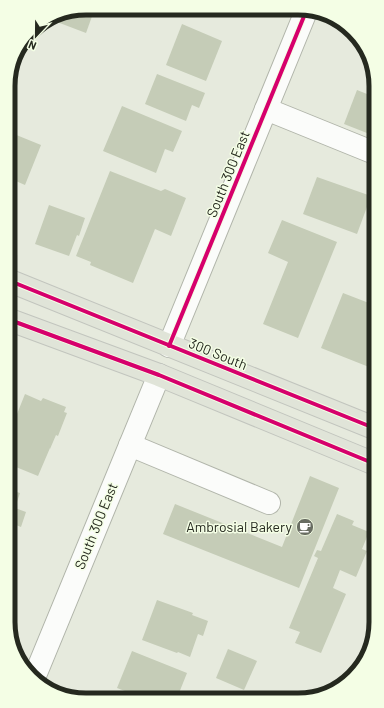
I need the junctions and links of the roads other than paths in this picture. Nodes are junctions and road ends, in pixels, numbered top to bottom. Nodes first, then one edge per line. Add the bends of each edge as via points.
1 (304, 16) edge
2 (266, 109) junction
3 (369, 151) edge
4 (15, 284) edge
5 (15, 322) edge
6 (169, 346) junction
7 (159, 375) junction
8 (369, 426) edge
9 (130, 445) junction
10 (369, 462) edge
11 (269, 502) dead end
12 (36, 672) edge

1 - 2 street, South 300 East
2 - 3 street
2 - 6 street, South 300 East
4 - 6 main road, 300 South
5 - 7 main road
6 - 8 main road, 300 South
7 - 9 street, South 300 East
7 - 10 main road
9 - 11 street
9 - 12 street, South 300 East

